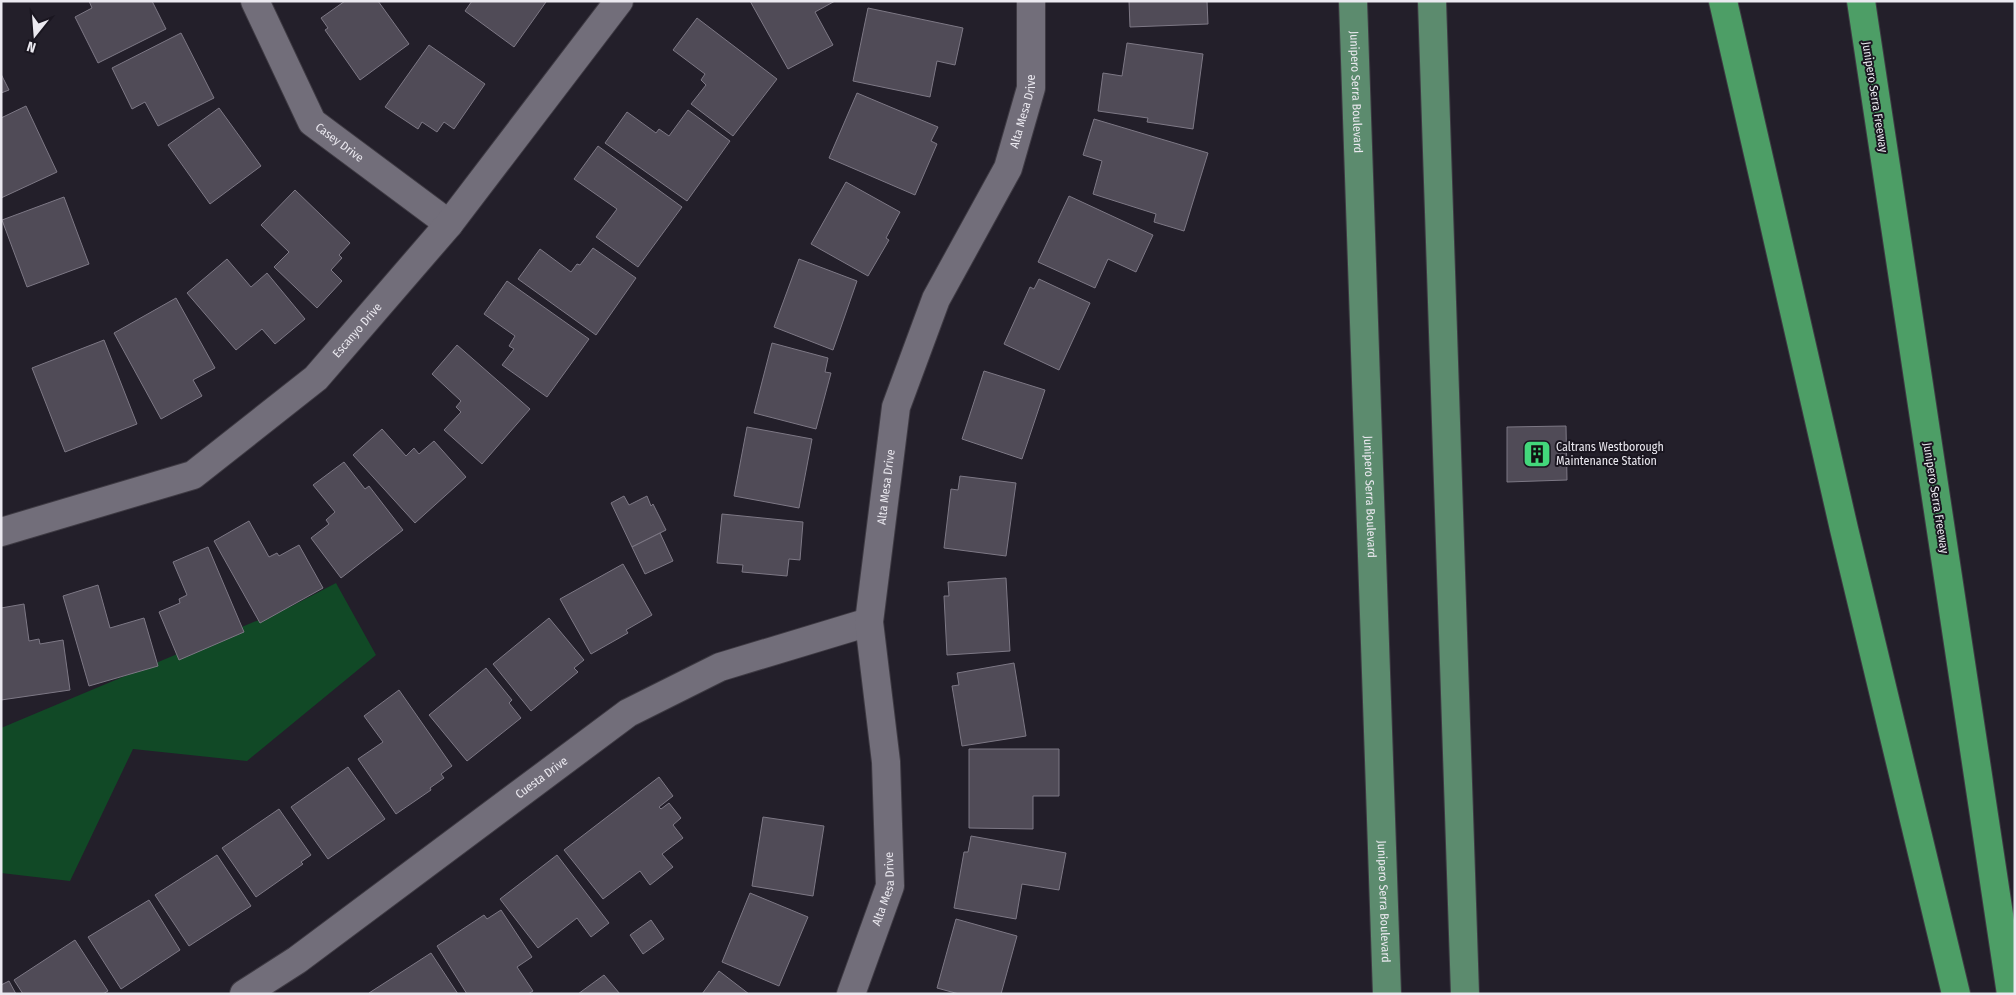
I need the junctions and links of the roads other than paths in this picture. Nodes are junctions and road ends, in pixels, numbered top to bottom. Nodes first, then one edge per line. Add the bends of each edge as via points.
1 (255, 1) edge
2 (619, 1) edge
3 (1031, 1) edge
4 (1353, 1) edge
5 (1432, 1) edge
6 (1723, 1) edge
7 (1861, 1) edge
8 (449, 224) junction
9 (1, 532) edge
10 (869, 622) junction
11 (244, 994) edge
12 (852, 994) edge
13 (1387, 994) edge
14 (1465, 994) edge
15 (1956, 994) edge
16 (2011, 994) edge

1 - 8 street, Casey Drive via 312,122
2 - 8 street, Escanyo Drive
3 - 10 street, Alta Mesa Drive via 1031,88 1008,168 936,299 896,407
4 - 13 main road, Junipero Serra Boulevard
5 - 14 main road
6 - 15 highway via 1842,520
7 - 16 highway, Junipero Serra Freeway
8 - 9 street, Escanyo Drive via 316,378 192,475
10 - 11 street, Cuesta Drive via 720,667 628,713 297,960
10 - 12 street, Alta Mesa Drive via 886,762 890,886

